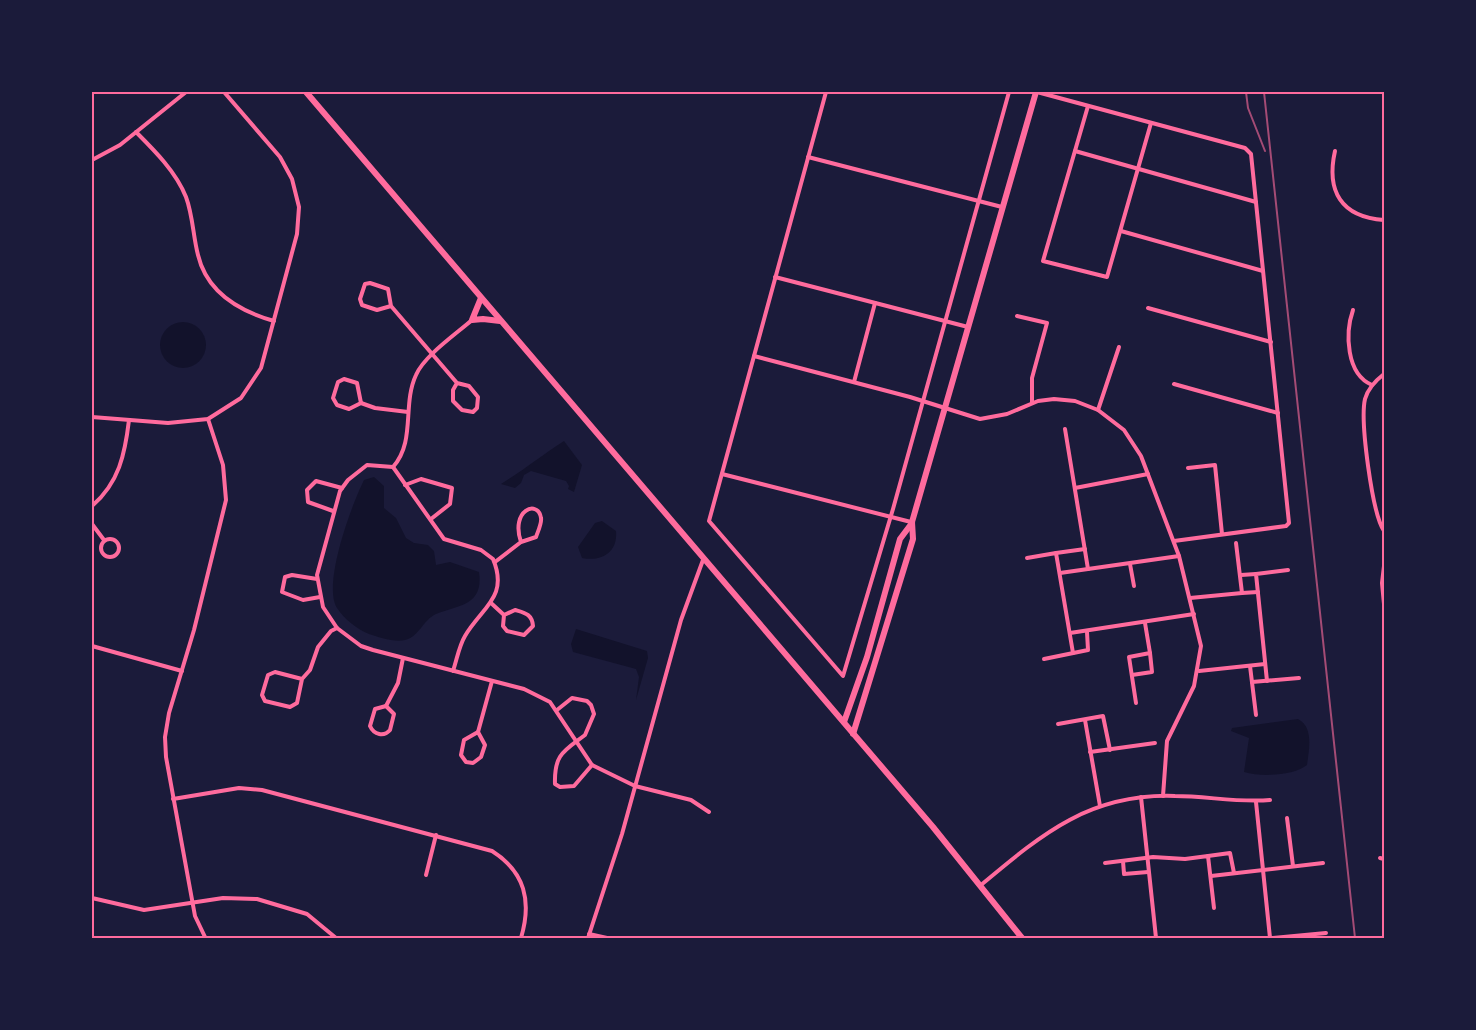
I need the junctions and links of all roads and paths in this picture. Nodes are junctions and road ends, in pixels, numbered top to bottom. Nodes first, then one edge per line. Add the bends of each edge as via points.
1 (186, 92) edge
2 (224, 92) edge
3 (306, 92) edge
4 (826, 92) edge
5 (1009, 92) edge
6 (1036, 92) edge
7 (1088, 106) junction
8 (1151, 122) junction
9 (136, 132) junction
10 (1335, 150) dead end
11 (1075, 151) junction
12 (808, 157) junction
13 (92, 160) edge
14 (1139, 169) junction
15 (978, 201) junction
16 (1256, 202) junction
17 (1002, 207) junction
18 (1384, 220) edge
19 (1121, 231) junction
20 (1263, 271) junction
21 (775, 277) junction
22 (481, 298) junction
23 (875, 303) junction
24 (391, 306) junction
25 (1148, 308) dead end
26 (1353, 310) dead end
27 (1017, 316) dead end
28 (472, 320) junction
29 (274, 321) junction
30 (945, 321) junction
31 (503, 323) junction
32 (968, 327) junction
33 (1271, 342) junction
34 (1119, 347) dead end
35 (434, 355) junction
36 (754, 356) junction
37 (1384, 374) edge
38 (854, 382) junction
39 (457, 383) junction
40 (1174, 384) dead end
41 (1372, 386) junction
42 (922, 401) junction
43 (361, 403) junction
44 (1032, 403) junction
45 (945, 409) junction
46 (1098, 410) junction
47 (408, 412) junction
48 (1278, 413) junction
49 (92, 417) edge
50 (208, 419) junction
51 (129, 420) junction
52 (1065, 429) dead end
53 (393, 467) junction
54 (1188, 468) dead end
55 (722, 474) junction
56 (1148, 474) junction
57 (405, 484) junction
58 (342, 488) junction
59 (1075, 488) junction
60 (92, 506) edge
61 (333, 511) junction
62 (888, 516) junction
63 (431, 519) junction
64 (912, 522) junction
65 (92, 524) edge
66 (1384, 531) edge
67 (1222, 534) junction
68 (105, 540) junction
69 (1174, 541) junction
70 (521, 542) junction
71 (1236, 543) dead end
72 (1085, 549) junction
73 (1056, 554) junction
74 (1179, 556) junction
75 (1027, 558) dead end
76 (703, 560) junction
77 (495, 562) junction
78 (1130, 564) junction
79 (1384, 566) edge
80 (1088, 569) junction
81 (1288, 570) dead end
82 (1060, 573) junction
83 (1256, 573) junction
84 (1240, 575) junction
85 (317, 579) junction
86 (1134, 586) dead end
87 (1258, 592) junction
88 (1242, 593) junction
89 (320, 597) junction
90 (1190, 598) junction
91 (491, 603) junction
92 (1384, 604) edge
93 (1194, 614) junction
94 (504, 615) junction
95 (1145, 623) junction
96 (337, 628) junction
97 (1088, 632) junction
98 (1070, 633) junction
99 (92, 646) edge
100 (1073, 653) junction
101 (1150, 653) junction
102 (403, 658) junction
103 (1044, 659) dead end
104 (1265, 664) junction
105 (1250, 666) junction
106 (182, 671) junction
107 (453, 671) junction
108 (1199, 671) junction
109 (1132, 675) junction
110 (1299, 678) dead end
111 (302, 679) junction
112 (492, 681) junction
113 (1267, 681) junction
114 (1252, 682) junction
115 (1136, 703) dead end
116 (386, 706) junction
117 (557, 710) junction
118 (1256, 716) dead end
119 (1085, 720) junction
120 (844, 723) junction
121 (1058, 724) dead end
122 (478, 732) junction
123 (853, 734) junction
124 (574, 740) junction
125 (1155, 743) dead end
126 (1110, 750) junction
127 (1090, 752) junction
128 (592, 765) junction
129 (635, 786) junction
130 (1163, 796) junction
131 (1141, 797) junction
132 (174, 799) junction
133 (1270, 800) dead end
134 (1256, 802) junction
135 (1100, 806) junction
136 (709, 812) dead end
137 (1287, 818) dead end
138 (436, 835) junction
139 (1208, 856) junction
140 (1147, 859) junction
141 (1123, 861) junction
142 (1105, 863) dead end
143 (1323, 863) dead end
144 (1293, 866) junction
145 (1262, 869) junction
146 (1148, 872) junction
147 (1234, 873) junction
148 (426, 875) dead end
149 (1211, 876) junction
150 (981, 885) junction
151 (92, 898) edge
152 (193, 901) junction
153 (1214, 908) dead end
154 (1326, 933) dead end
155 (588, 936) edge
156 (205, 937) dead end
157 (1293, 938) edge
158 (336, 939) edge
159 (521, 939) edge
160 (607, 939) edge
161 (1022, 939) edge
162 (1156, 939) edge
163 (1271, 939) edge

1 - 9 street
2 - 29 street via 280,157 297,195 299,224
3 - 22 main road
4 - 12 street
5 - 15 street
6 - 7 street
6 - 17 main road
7 - 8 street
7 - 11 street
8 - 14 street
8 - 16 street via 1248,150
9 - 13 street
9 - 29 street via 157,153 185,195 197,254 206,276 232,304
10 - 18 street via 1331,177 1342,202 1366,218
11 - 14 street
11 - 19 street via 1043,261 1107,277
12 - 15 street
12 - 21 street
14 - 16 street
14 - 19 street
15 - 17 street
15 - 30 street
16 - 20 street
17 - 32 main road
19 - 20 street
20 - 33 street
21 - 23 street
21 - 36 street
22 - 28 main road
22 - 31 main road
23 - 30 street
23 - 38 street
24 - 24 street via 388,289 365,284 362,305 377,310
24 - 35 street
25 - 33 street
26 - 41 street via 1348,328 1352,362 1358,375
27 - 44 street via 1047,323 1032,378
28 - 31 main road
28 - 35 street
29 - 50 street via 261,368 249,388 235,403
30 - 32 street
30 - 42 street
31 - 76 main road
32 - 45 main road
33 - 48 street
34 - 46 street
35 - 39 street
35 - 47 street via 415,376
36 - 38 street
36 - 55 street
37 - 41 street
38 - 42 street
39 - 39 street via 453,401 462,410 473,412 478,397 469,386
40 - 48 street
41 - 66 street via 1364,414 1374,509
42 - 45 street
42 - 62 street
43 - 43 street via 357,383 338,382 333,398 337,405 349,409
43 - 47 street
44 - 45 street via 987,419
44 - 46 street via 1076,401
45 - 64 main road
46 - 56 street via 1129,436
47 - 53 street via 406,439
48 - 67 street via 1289,523
49 - 51 street
50 - 51 street via 188,423
50 - 106 street via 223,465 226,500
51 - 60 street via 118,474
52 - 59 street
53 - 57 street
53 - 58 street via 367,465
54 - 67 street via 1215,465
55 - 62 street
55 - 62 street via 709,521 843,676
56 - 59 street
56 - 69 street
57 - 63 street
57 - 63 street via 422,479 452,488 450,504
58 - 61 street
58 - 61 street via 316,481 307,490 308,502
59 - 72 street
61 - 85 street
62 - 64 street
63 - 77 street via 444,539 481,550
64 - 120 main road via 900,539
64 - 123 main road via 913,539
65 - 68 street
67 - 69 street
68 - 68 street via 103,553 116,554 118,543
69 - 74 street
70 - 70 street via 536,537 542,519 533,509 521,514 517,527
70 - 77 street
71 - 84 street
72 - 73 street
72 - 80 street
73 - 75 street
73 - 82 street
74 - 78 street
74 - 90 street
76 - 120 main road
76 - 129 street via 681,620
77 - 91 street via 499,581
78 - 80 street
78 - 86 street
79 - 92 street
80 - 82 street
81 - 83 street
82 - 98 street
83 - 84 street
83 - 87 street
84 - 88 street
85 - 89 street
85 - 89 street via 285,577 282,592 303,600
87 - 88 street
87 - 104 street
88 - 90 street
89 - 96 street
90 - 93 street
91 - 94 street
91 - 107 street via 465,636
93 - 95 street
93 - 108 street via 1201,654
94 - 94 street via 503,626 507,631 524,635 533,626 527,614 515,610
95 - 97 street
95 - 101 street
96 - 102 street via 362,646
96 - 111 street via 323,638 310,670
97 - 98 street
97 - 100 street via 1088,650
98 - 100 street
99 - 106 street
100 - 103 street
101 - 109 street via 1152,672
101 - 109 street via 1129,657
102 - 107 street
102 - 116 street via 398,683
104 - 105 street
104 - 113 street
105 - 108 street
105 - 114 street
106 - 132 street via 169,713 165,747
107 - 112 street
108 - 130 street via 1167,741
109 - 115 street
110 - 113 street
111 - 111 street via 274,672 268,675 262,695 265,701 290,708 297,703
112 - 117 street via 524,689
112 - 122 street
113 - 114 street
114 - 118 street
116 - 116 street via 375,708 373,713 370,726 376,733 390,730 393,714
117 - 124 street
117 - 124 street via 572,698 591,705 594,714 585,735
119 - 121 street
119 - 126 street via 1103,716
119 - 127 street
120 - 123 main road
122 - 122 street via 464,740 461,755 466,762 473,763 481,757 485,744
123 - 150 main road
124 - 128 street
124 - 128 street via 562,753 555,784 574,786
125 - 126 street
126 - 127 street
127 - 135 street
128 - 129 street
129 - 136 street via 691,800
129 - 155 street
130 - 131 street
130 - 134 street
131 - 135 street
131 - 140 street
132 - 138 street via 250,788
132 - 152 street
133 - 134 street
134 - 145 street
135 - 150 street via 1055,826
137 - 144 street
138 - 148 street
138 - 159 street via 492,850 517,872 527,898
139 - 140 street
139 - 147 street via 1230,853
139 - 149 street
140 - 141 street
140 - 146 street
141 - 142 street
141 - 146 street via 1124,874
143 - 144 street
144 - 145 street
145 - 147 street
145 - 163 street
146 - 162 street
147 - 149 street
149 - 153 street
150 - 161 main road
151 - 152 street via 144,910
152 - 156 street
152 - 158 street via 257,898 307,914
154 - 157 street
155 - 160 street
157 - 163 street

